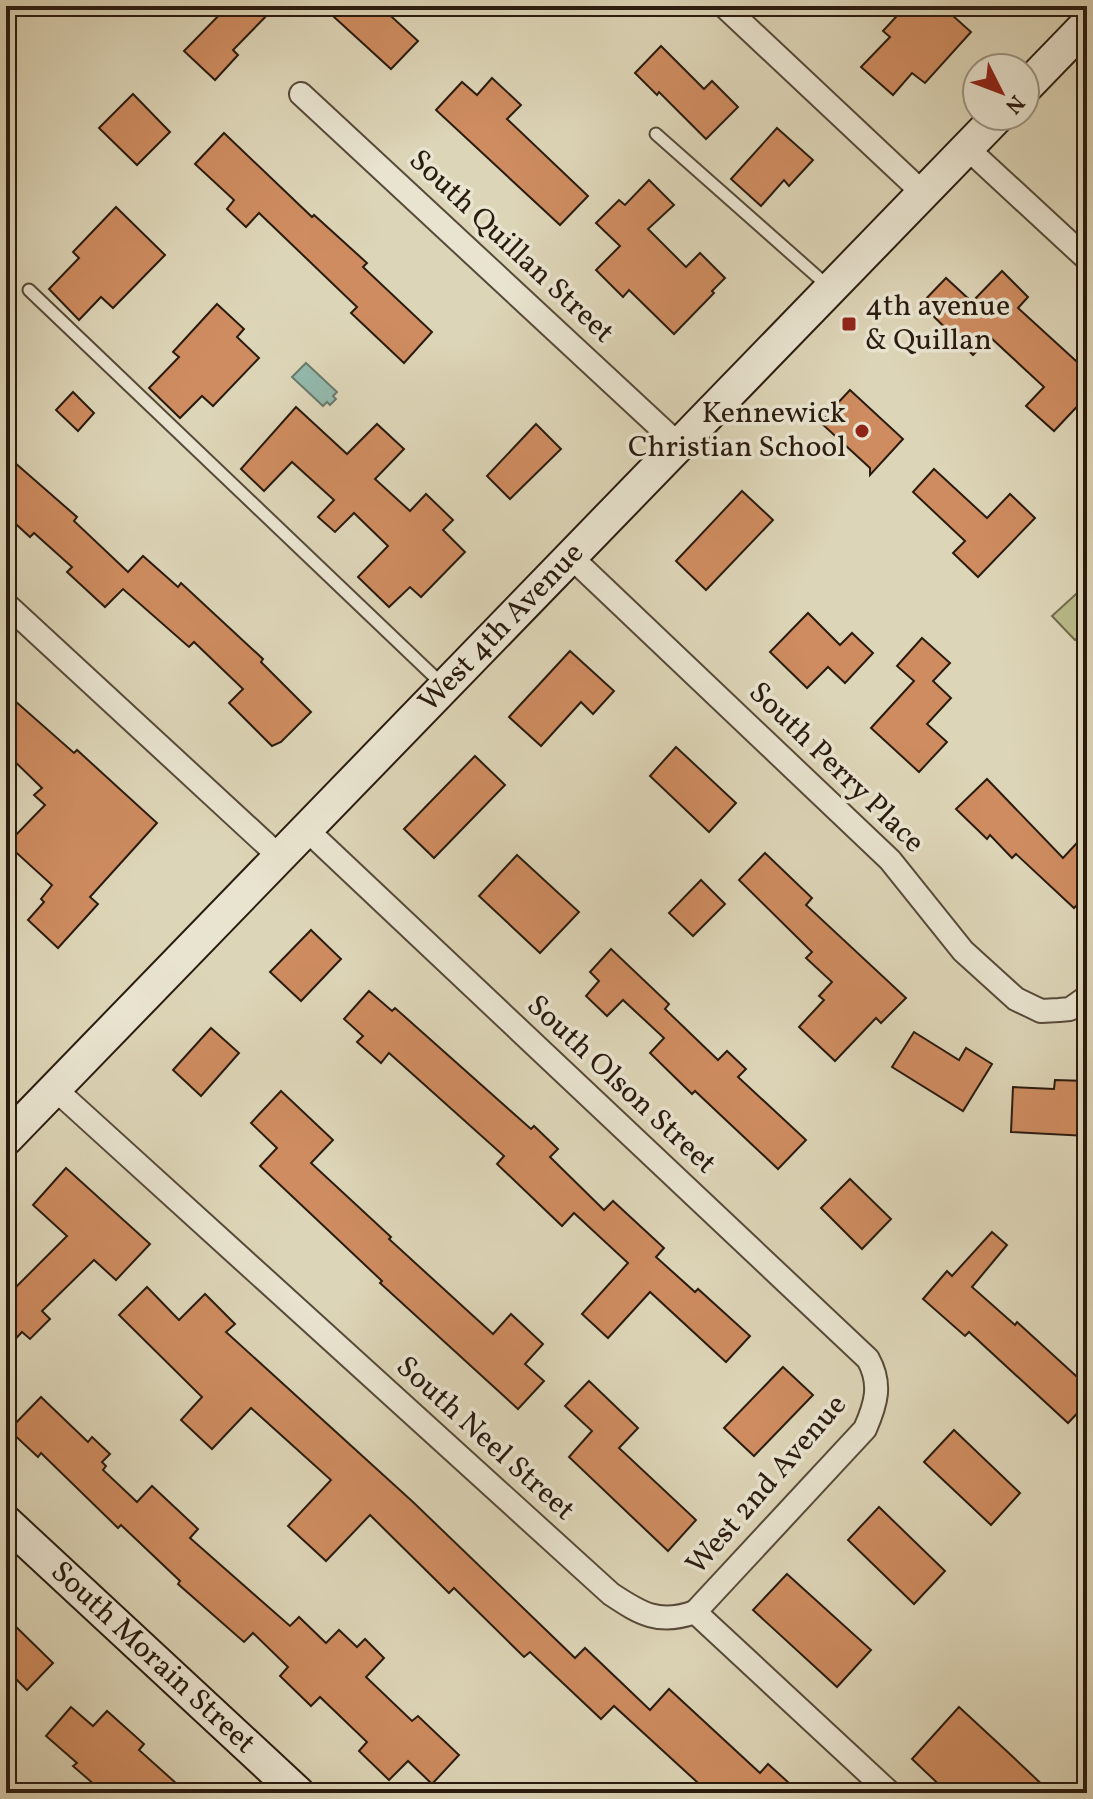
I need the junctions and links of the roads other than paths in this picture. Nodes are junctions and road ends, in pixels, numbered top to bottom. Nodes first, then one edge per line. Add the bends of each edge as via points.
1 (724, 6) edge
2 (1087, 24) edge
3 (1041, 71) edge
4 (301, 94) dead end
5 (982, 132) edge
6 (656, 134) dead end
7 (967, 148) junction
8 (923, 193) junction
9 (1087, 259) edge
10 (831, 289) junction
11 (29, 290) dead end
12 (679, 445) junction
13 (571, 557) junction
14 (6, 604) edge
15 (444, 687) junction
16 (307, 830) junction
17 (281, 858) junction
18 (1087, 997) edge
19 (55, 1089) junction
20 (6, 1139) edge
21 (877, 1392) joint
22 (6, 1522) edge
23 (695, 1612) junction
24 (295, 1792) edge
25 (890, 1793) edge

1 - 8 street
2 - 3 street
4 - 12 street, South Quillan Street
5 - 7 street, West 4th Avenue
6 - 10 lane
7 - 8 street, West 4th Avenue
7 - 9 street
8 - 10 street, West 4th Avenue
10 - 12 street, West 4th Avenue
11 - 15 lane
12 - 13 street, West 4th Avenue
13 - 15 street, West 4th Avenue
13 - 18 street, South Perry Place via 890,860 963,951 1027,1007 1070,1009
14 - 17 street
15 - 16 street, West 4th Avenue
16 - 17 street, West 4th Avenue
16 - 21 street, South Olson Street via 868,1359 876,1373
17 - 19 street, West 4th Avenue
19 - 20 street, West 4th Avenue
19 - 23 street, South Neel Street via 611,1594 662,1619
21 - 23 street, West 2nd Avenue via 865,1429
22 - 24 street, South Morain Street
23 - 25 street

